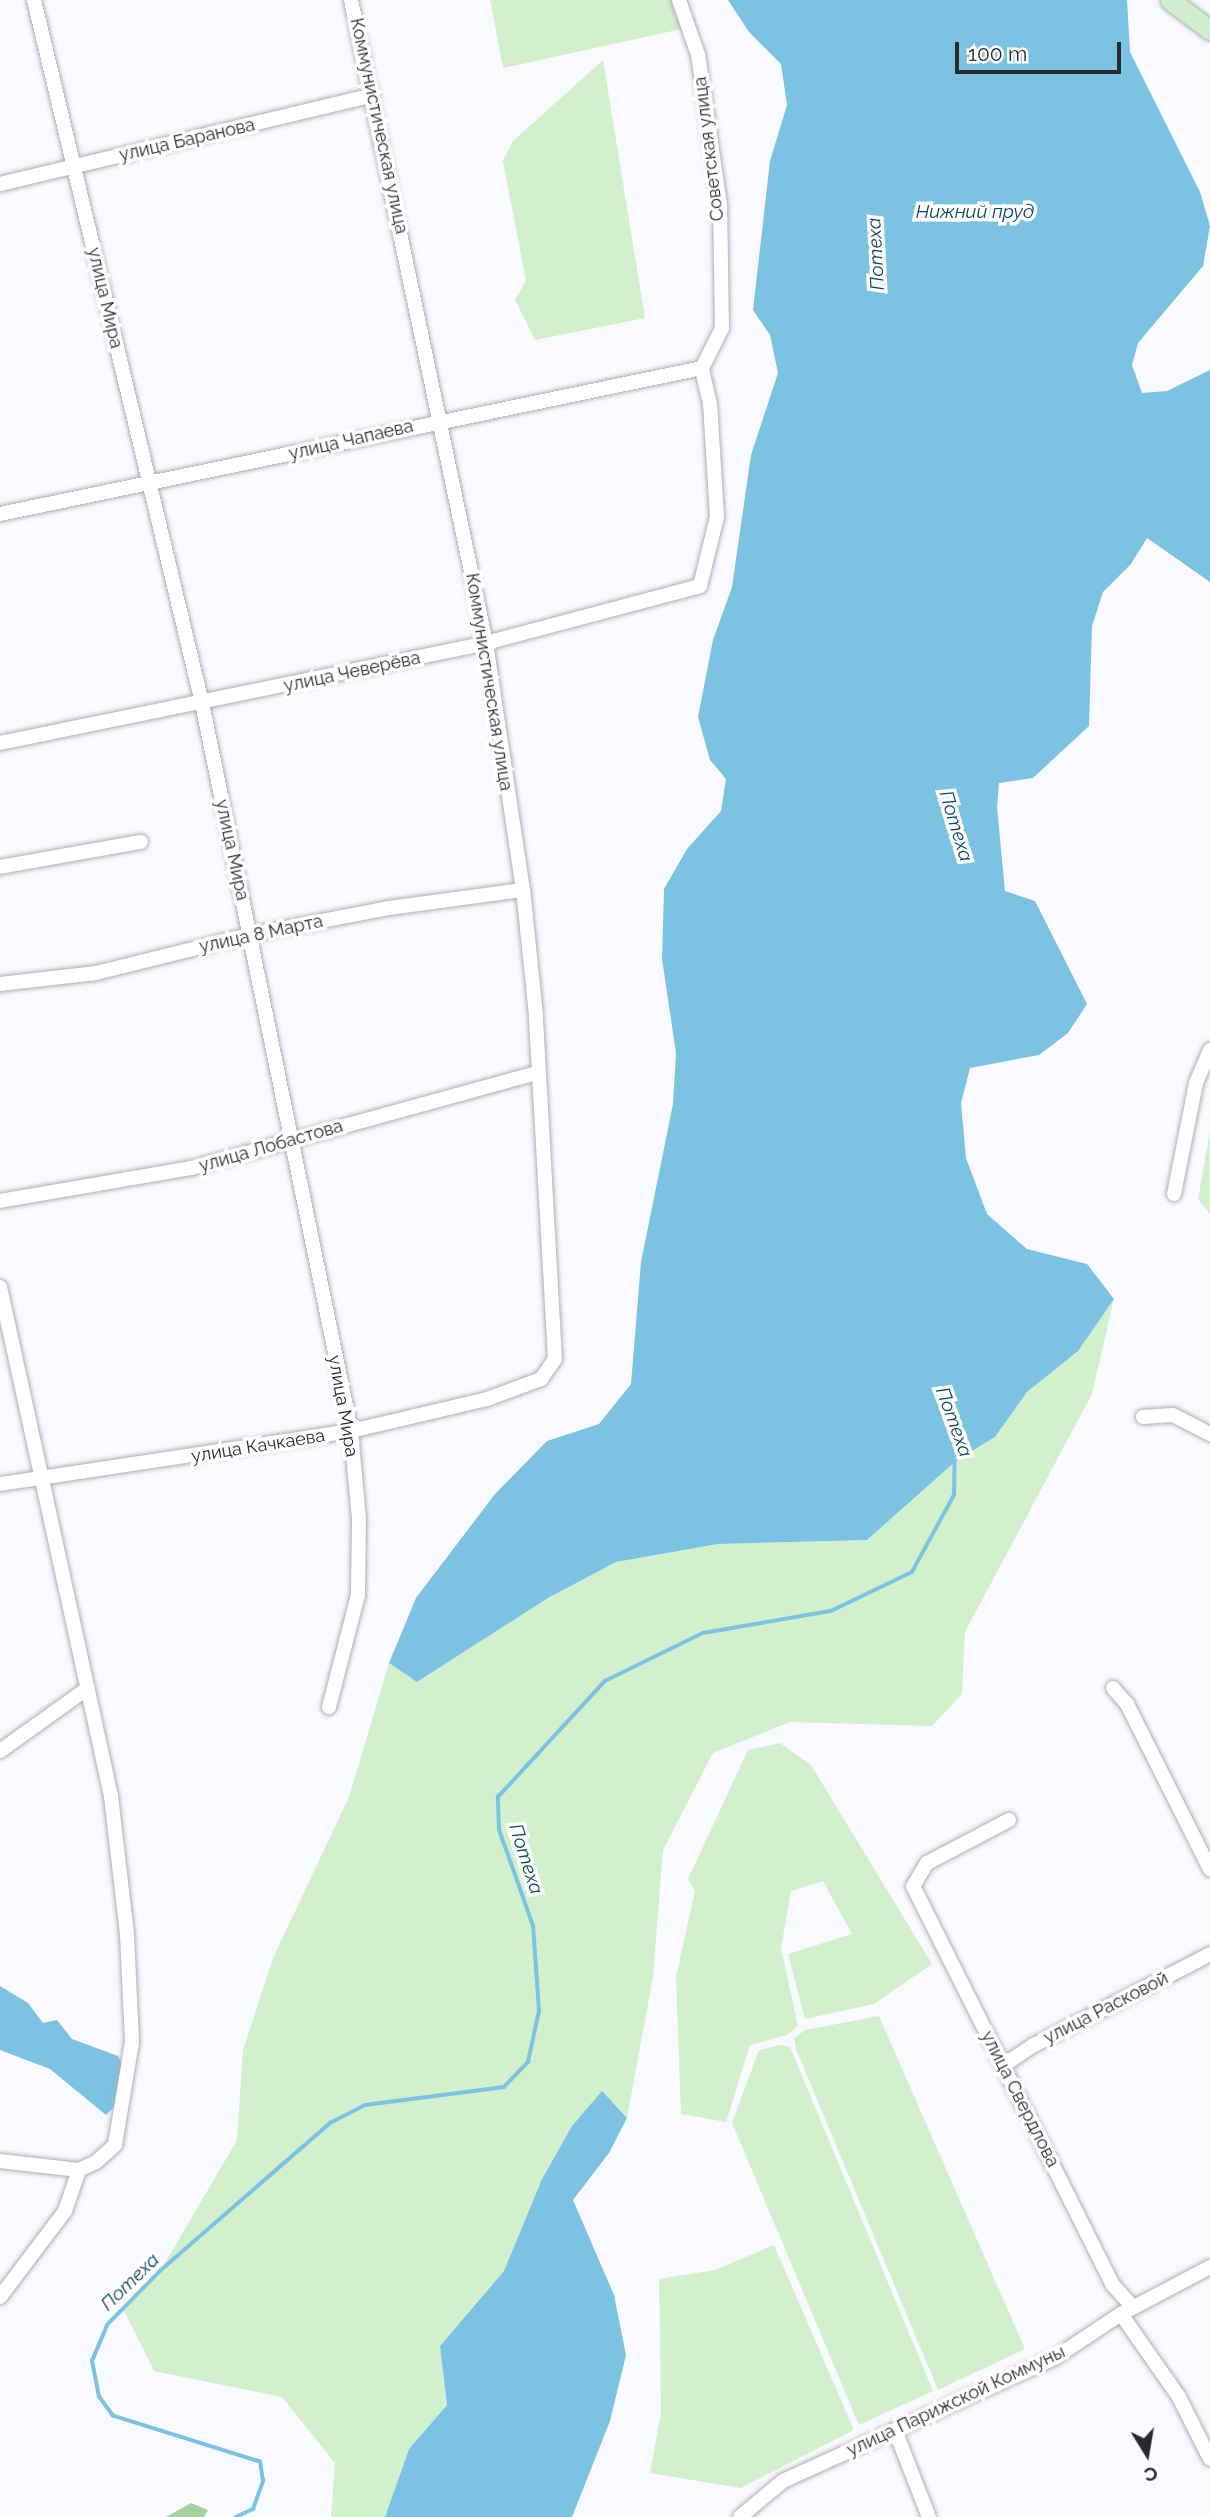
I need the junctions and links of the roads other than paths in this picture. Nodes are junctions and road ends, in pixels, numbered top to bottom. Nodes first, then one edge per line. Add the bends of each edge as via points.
1 (34, 0) edge
2 (351, 0) edge
3 (679, 0) edge
4 (1170, 0) edge
5 (1210, 30) edge
6 (373, 95) junction
7 (75, 166) junction
8 (0, 184) edge
9 (702, 369) junction
10 (442, 420) junction
11 (148, 486) junction
12 (0, 514) edge
13 (486, 643) junction
14 (202, 703) junction
15 (0, 743) edge
16 (141, 842) dead end
17 (0, 867) edge
18 (523, 890) junction
19 (249, 935) junction
20 (0, 984) edge
21 (1210, 1050) edge
22 (538, 1073) junction
23 (288, 1139) junction
24 (1174, 1194) dead end
25 (0, 1201) edge
26 (0, 1287) edge
27 (550, 1373) joint
28 (1143, 1417) dead end
29 (351, 1431) junction
30 (1210, 1434) edge
31 (43, 1480) junction
32 (0, 1484) edge
33 (88, 1688) junction
34 (1112, 1688) dead end
35 (329, 1707) dead end
36 (0, 1751) edge
37 (1009, 1820) dead end
38 (1210, 1869) edge
39 (1210, 1954) edge
40 (1004, 2065) junction
41 (0, 2161) edge
42 (79, 2170) junction
43 (1210, 2267) edge
44 (0, 2297) edge
45 (1127, 2311) junction
46 (895, 2430) junction
47 (1210, 2459) edge
48 (740, 2517) edge
49 (929, 2517) edge

1 - 7 street, улица Мира
2 - 6 street, Коммунистическая улица
3 - 9 street, Советская улица via 698,55 720,205 722,328
4 - 5 main road
6 - 7 street, улица Баранова
6 - 10 street, Коммунистическая улица
7 - 8 street, улица Баранова
7 - 11 street, улица Мира
9 - 10 street, улица Чапаева
9 - 13 street, улица Чеверёва via 710,404 717,517 700,586
10 - 11 street, улица Чапаева
10 - 13 street, Коммунистическая улица
11 - 12 street, улица Чапаева
11 - 14 street, улица Мира
13 - 14 street, улица Чеверёва
13 - 18 street, Коммунистическая улица
14 - 15 street, улица Чеверёва
14 - 19 street, улица Мира
16 - 17 street
18 - 19 street, улица 8 Марта via 389,908
18 - 22 street, Коммунистическая улица
19 - 20 street, улица 8 Марта via 96,973
19 - 23 street, улица Мира
21 - 24 street via 1195,1083
22 - 23 street, улица Лобастова
22 - 27 street, Коммунистическая улица via 556,1341
23 - 25 street, улица Лобастова via 192,1168
23 - 29 street, улица Мира
26 - 31 street
27 - 29 street, улица Качкаева via 487,1399
28 - 30 street via 1173,1415
29 - 31 street, улица Качкаева
29 - 35 street, улица Мира via 359,1518 358,1595
31 - 32 street, улица Качкаева
31 - 33 street
33 - 36 street
33 - 42 street via 111,1796 127,1935 132,2042 115,2145
34 - 38 street via 1127,1704
37 - 40 street, улица Свердлова via 927,1863 913,1886
39 - 40 street, улица Расковой
40 - 45 street, улица Свердлова
41 - 42 street
42 - 44 street via 65,2211
43 - 45 street, улица Парижской Коммуны
45 - 46 street, улица Парижской Коммуны via 1056,2357
45 - 47 street, улица Свердлова
46 - 48 street, улица Парижской Коммуны via 783,2481
46 - 49 street

